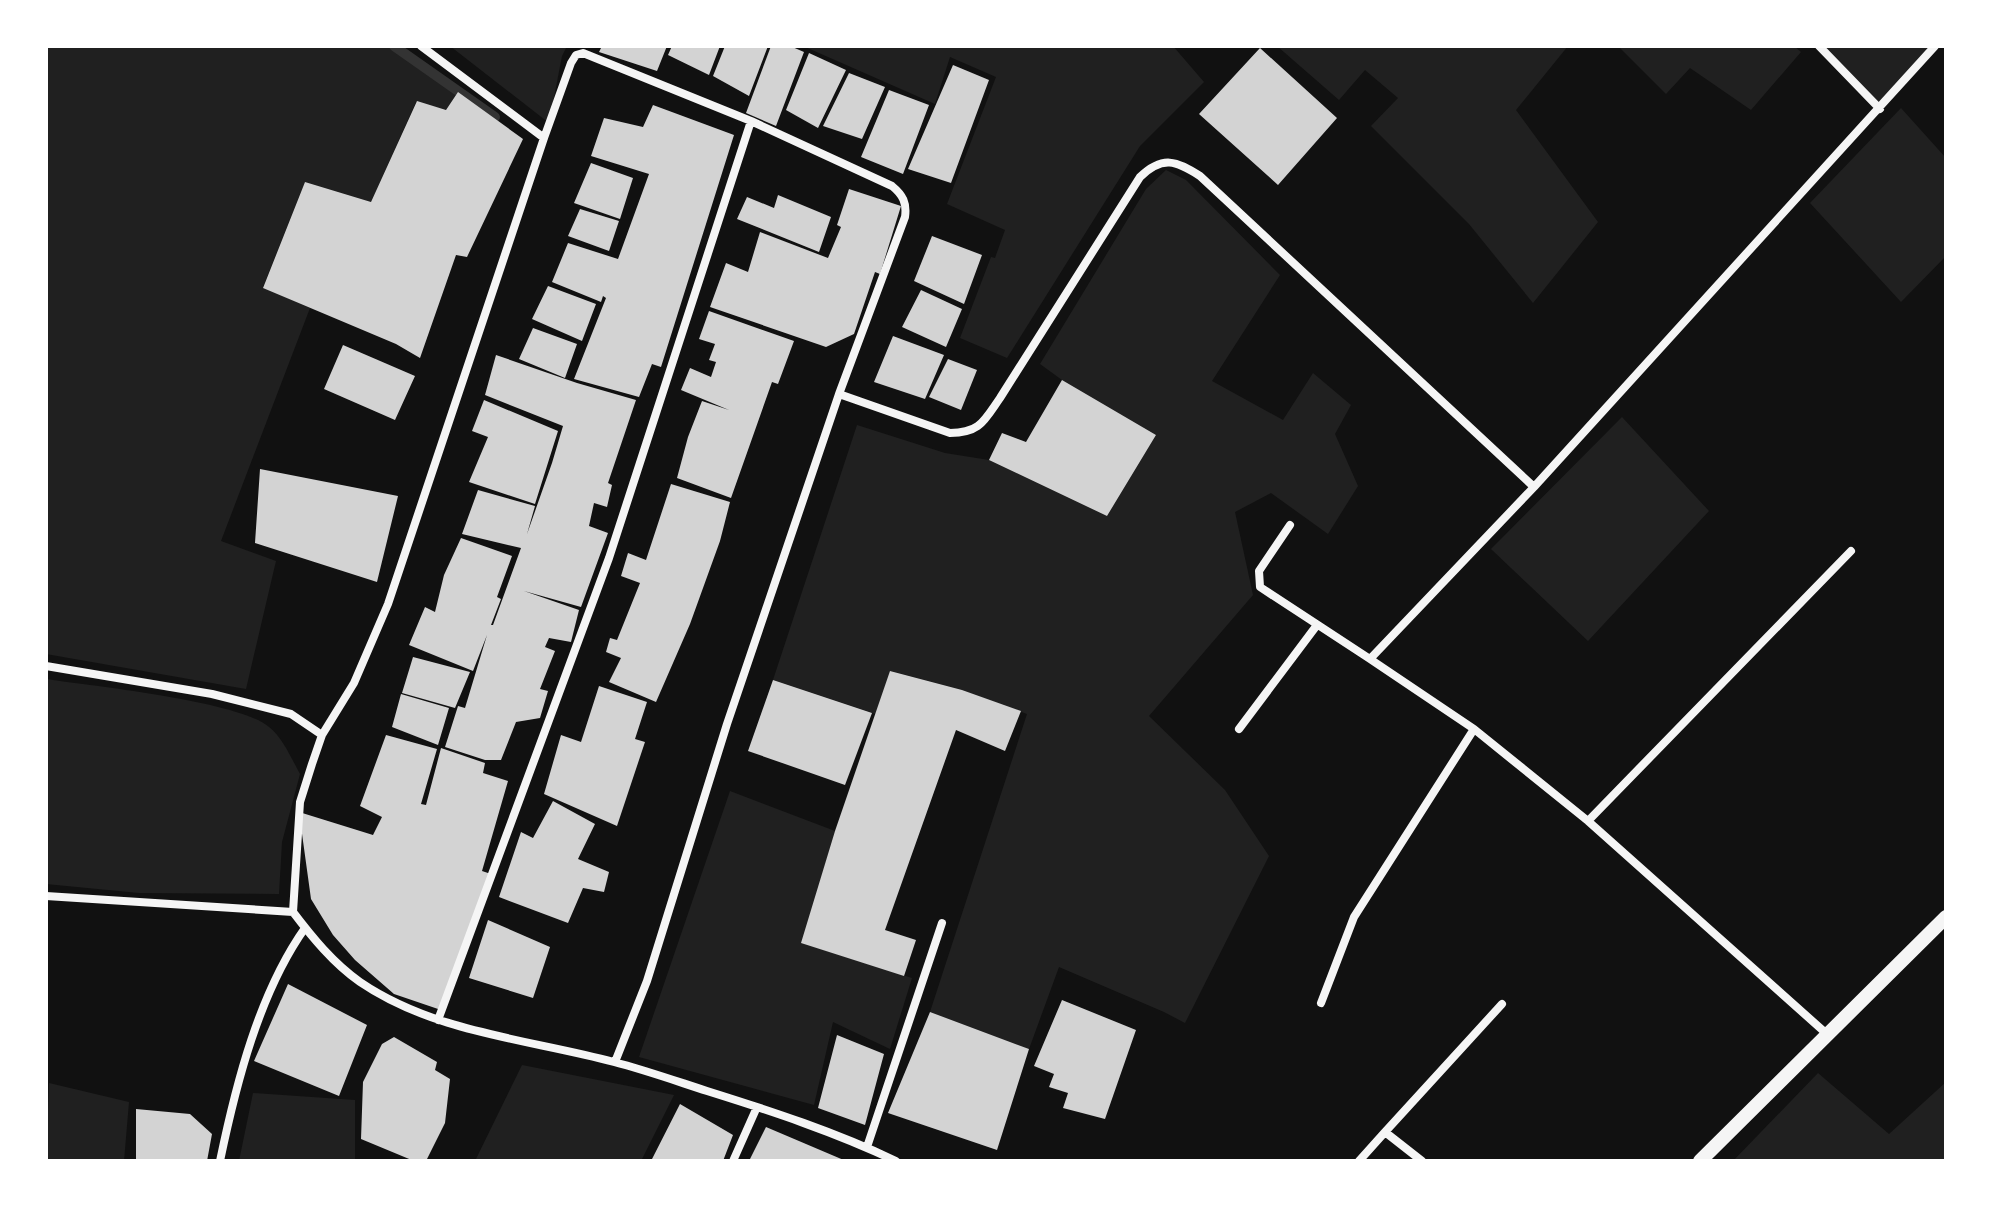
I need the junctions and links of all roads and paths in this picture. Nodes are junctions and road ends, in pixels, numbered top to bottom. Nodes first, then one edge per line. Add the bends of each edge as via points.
1 (421, 46) edge
2 (1819, 46) edge
3 (1935, 46) edge
4 (1880, 109) junction
5 (751, 121) junction
6 (544, 138) junction
7 (839, 394) junction
8 (1534, 487) junction
9 (1290, 525) dead end
10 (1851, 551) dead end
11 (1317, 625) junction
12 (1370, 659) junction
13 (46, 666) edge
14 (1239, 729) dead end
15 (1474, 729) junction
16 (322, 735) junction
17 (1588, 821) junction
18 (46, 896) edge
19 (293, 912) junction
20 (1946, 917) edge
21 (942, 923) dead end
22 (305, 928) junction
23 (1321, 1003) dead end
24 (1502, 1004) dead end
25 (438, 1020) junction
26 (1828, 1035) junction
27 (615, 1062) junction
28 (757, 1107) junction
29 (1385, 1132) junction
30 (867, 1147) junction
31 (220, 1161) edge
32 (733, 1161) edge
33 (896, 1161) edge
34 (1359, 1161) edge
35 (1422, 1161) edge
36 (1700, 1161) edge

1 - 6 street
2 - 4 street
3 - 4 street
4 - 8 street
5 - 6 street via 583,53 569,66
5 - 7 street via 892,186 904,199 905,217
5 - 25 street via 609,558
6 - 16 street via 388,604 354,683
7 - 8 street via 950,433 976,430 1140,177 1155,165 1175,162 1200,176
7 - 27 street via 647,981
8 - 12 street
9 - 11 street via 1259,571 1259,584
10 - 17 street
11 - 12 street
11 - 14 street
12 - 15 street
13 - 16 street via 212,694 291,714
15 - 17 street
15 - 23 street via 1354,917
16 - 19 street via 300,802
17 - 26 street
18 - 19 street
19 - 22 street
20 - 26 street
21 - 30 street
22 - 25 street via 358,981
22 - 31 street via 286,955 264,1007 230,1109
24 - 29 street
25 - 27 street
26 - 36 street
27 - 28 street
28 - 30 street
28 - 32 street
29 - 34 street
29 - 35 street
30 - 33 street

